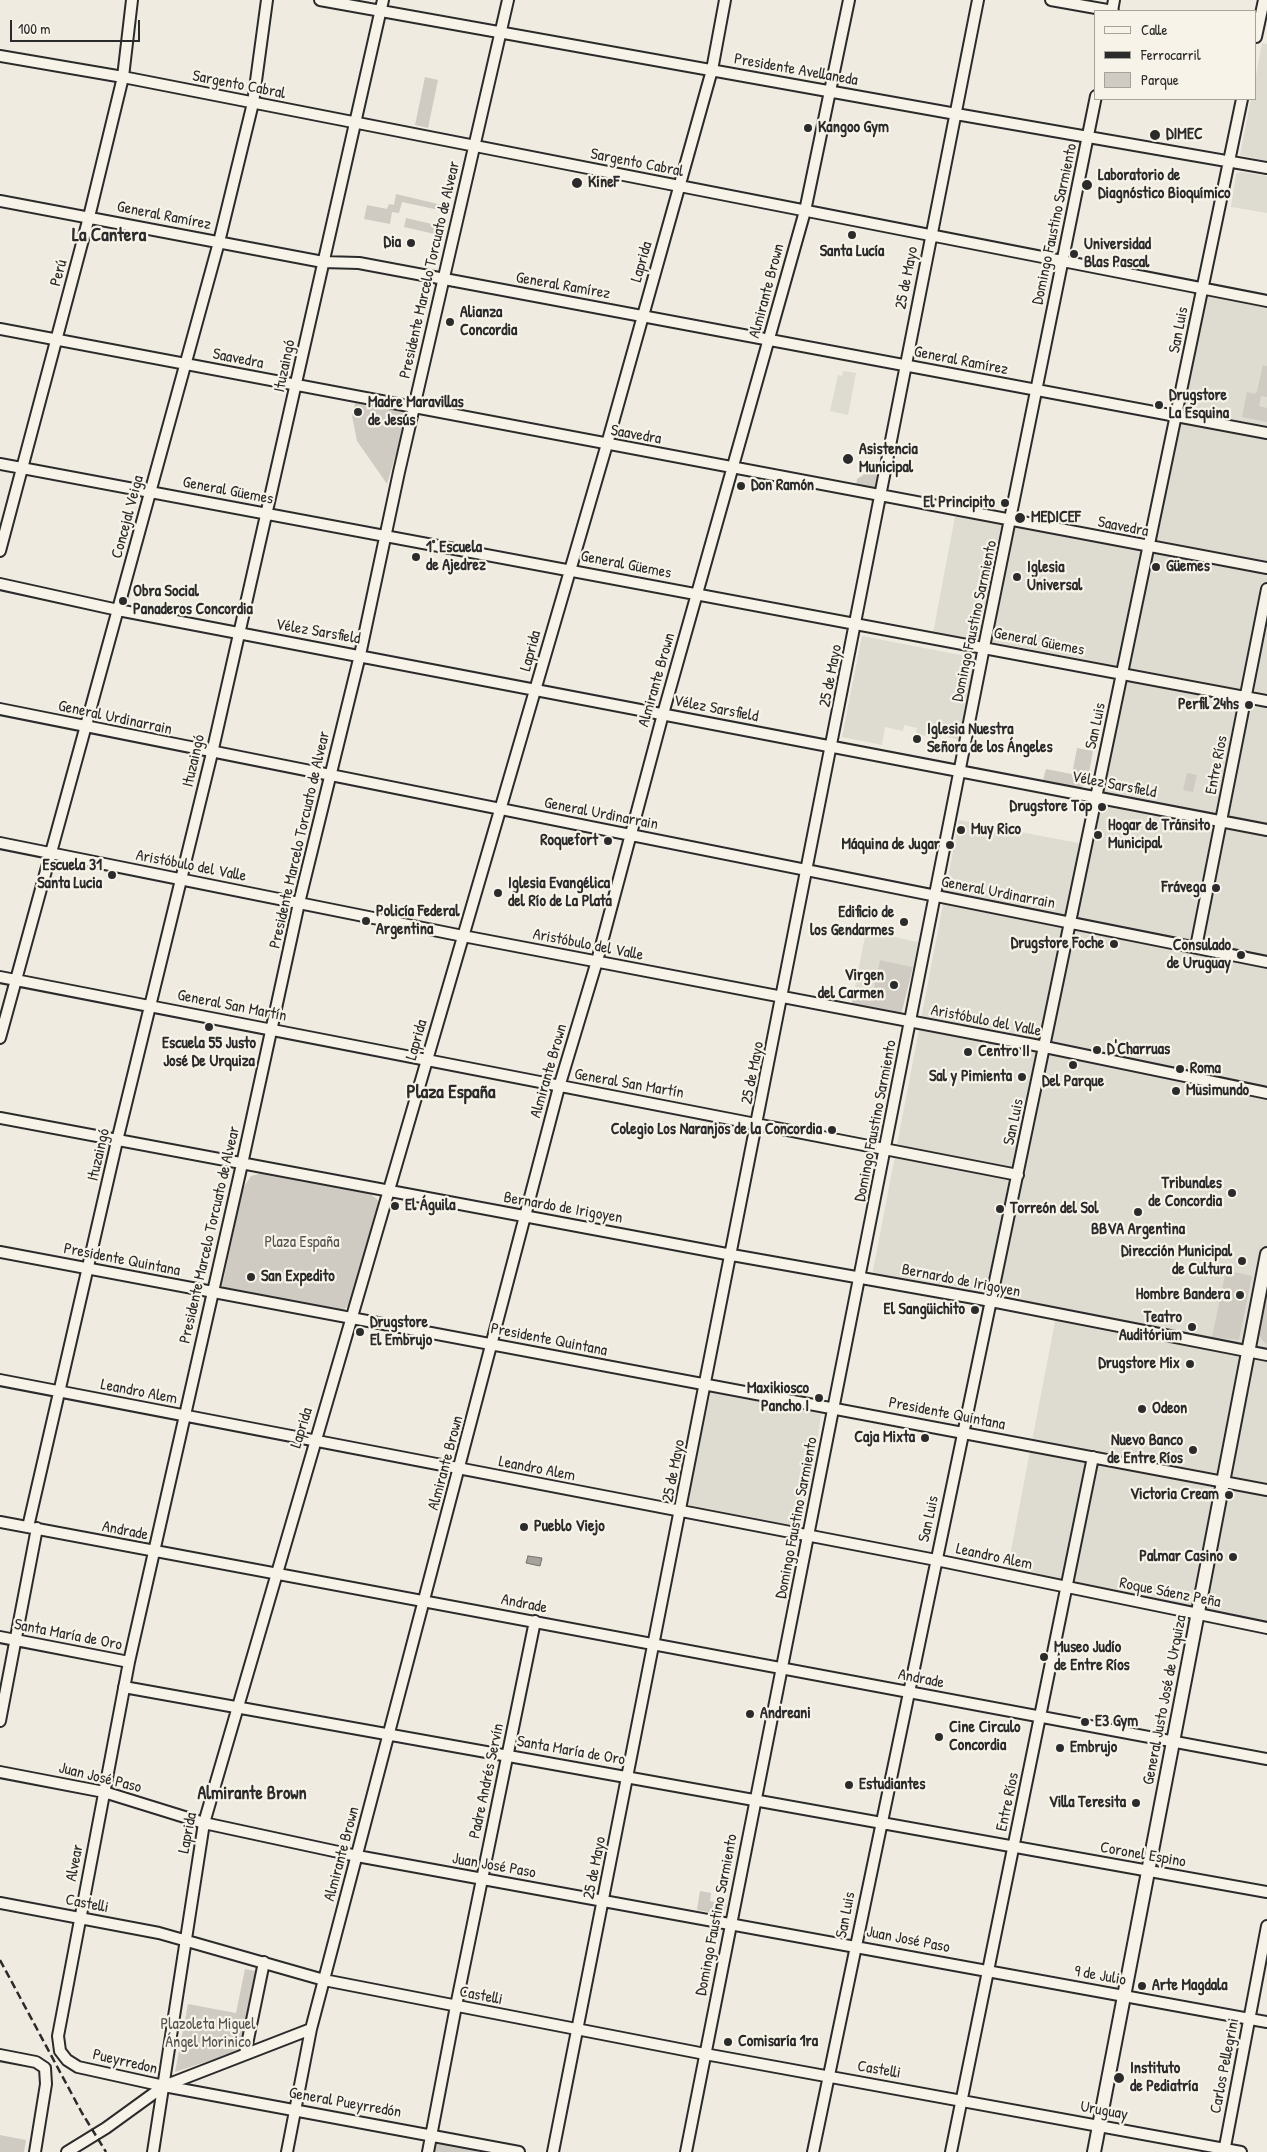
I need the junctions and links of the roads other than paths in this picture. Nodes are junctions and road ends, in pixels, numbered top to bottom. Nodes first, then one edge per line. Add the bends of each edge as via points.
1 (132, 0) edge
2 (267, 0) edge
3 (320, 0) edge
4 (383, 0) edge
5 (508, 0) edge
6 (725, 0) edge
7 (849, 0) edge
8 (978, 0) edge
9 (1051, 0) edge
10 (1264, 0) edge
11 (1106, 10) edge
12 (380, 12) junction
13 (1257, 31) edge
14 (500, 33) junction
15 (0, 56) edge
16 (712, 70) junction
17 (123, 77) junction
18 (831, 91) junction
19 (1095, 100) edge
20 (1242, 100) edge
21 (253, 103) junction
22 (956, 114) junction
23 (354, 123) junction
24 (1088, 137) junction
25 (474, 146) junction
26 (1229, 161) junction
27 (1267, 168) edge
28 (679, 186) junction
29 (0, 201) edge
30 (805, 211) junction
31 (90, 217) junction
32 (931, 235) junction
33 (219, 242) junction
34 (1062, 261) junction
35 (323, 262) junction
36 (443, 279) junction
37 (1202, 289) junction
38 (1267, 302) edge
39 (642, 316) junction
40 (0, 330) edge
41 (770, 339) junction
42 (56, 340) junction
43 (185, 364) junction
44 (904, 366) junction
45 (296, 386) junction
46 (1036, 391) junction
47 (414, 408) junction
48 (1177, 417) junction
49 (1267, 433) edge
50 (607, 444) junction
51 (0, 464) edge
52 (22, 468) junction
53 (733, 468) junction
54 (151, 492) junction
55 (879, 496) junction
56 (267, 514) junction
57 (1011, 520) junction
58 (385, 535) junction
59 (1148, 547) junction
60 (0, 551) edge
61 (1267, 568) edge
62 (569, 570) junction
63 (0, 584) edge
64 (1267, 589) edge
65 (698, 594) junction
66 (118, 610) junction
67 (856, 625) junction
68 (238, 633) junction
69 (984, 647) junction
70 (360, 655) junction
71 (1122, 673) junction
72 (536, 689) junction
73 (1246, 696) junction
74 (1267, 701) edge
75 (0, 709) edge
76 (662, 714) junction
77 (86, 726) junction
78 (832, 748) junction
79 (212, 753) junction
80 (959, 772) junction
81 (331, 775) junction
82 (1096, 797) junction
83 (499, 809) junction
84 (1221, 821) junction
85 (1267, 830) edge
86 (631, 835) junction
87 (0, 843) edge
88 (52, 854) junction
89 (808, 870) junction
90 (182, 879) junction
91 (936, 896) junction
92 (299, 903) junction
93 (1070, 922) junction
94 (463, 936) junction
95 (1196, 947) junction
96 (597, 961) junction
97 (1267, 962) edge
98 (0, 976) edge
99 (15, 980) junction
100 (783, 998) junction
101 (150, 1005) junction
102 (911, 1022) junction
103 (271, 1029) junction
104 (0, 1038) edge
105 (1045, 1047) junction
106 (427, 1061) junction
107 (559, 1087) junction
108 (1267, 1093) edge
109 (0, 1118) edge
110 (758, 1123) junction
111 (117, 1140) junction
112 (885, 1148) junction
113 (242, 1164) junction
114 (1018, 1174) junction
115 (388, 1191) junction
116 (526, 1216) junction
117 (0, 1252) edge
118 (1267, 1254) edge
119 (732, 1255) junction
120 (87, 1269) junction
121 (860, 1278) junction
122 (212, 1292) junction
123 (991, 1301) junction
124 (351, 1318) junction
125 (492, 1344) junction
126 (1250, 1352) junction
127 (1267, 1355) edge
128 (0, 1380) edge
129 (706, 1384) junction
130 (59, 1392) junction
131 (834, 1408) junction
132 (184, 1416) junction
133 (963, 1432) junction
134 (314, 1441) junction
135 (1093, 1457) junction
136 (459, 1470) junction
137 (1224, 1482) junction
138 (1267, 1490) edge
139 (681, 1511) junction
140 (0, 1522) edge
141 (32, 1528) junction
142 (808, 1536) junction
143 (154, 1552) junction
144 (936, 1560) junction
145 (276, 1573) junction
146 (1068, 1589) junction
147 (425, 1601) junction
148 (1199, 1614) junction
149 (535, 1621) junction
150 (1267, 1628) edge
151 (0, 1637) edge
152 (16, 1640) junction
153 (654, 1644) junction
154 (129, 1662) junction
155 (782, 1668) junction
156 (124, 1687) junction
157 (909, 1692) junction
158 (236, 1708) junction
159 (1041, 1716) junction
160 (0, 1722) edge
161 (388, 1734) junction
162 (1174, 1741) junction
163 (508, 1756) junction
164 (1267, 1758) edge
165 (0, 1772) edge
166 (628, 1776) junction
167 (104, 1792) junction
168 (756, 1799) junction
169 (880, 1822) junction
170 (204, 1823) junction
171 (1013, 1847) junction
172 (357, 1856) junction
173 (1148, 1871) junction
174 (482, 1879) junction
175 (1267, 1892) edge
176 (604, 1900) junction
177 (0, 1902) edge
178 (80, 1918) junction
179 (731, 1923) junction
180 (1267, 1926) edge
181 (185, 1940) junction
182 (856, 1946) junction
183 (264, 1962) junction
184 (987, 1970) junction
185 (324, 1980) junction
186 (1124, 1996) junction
187 (456, 2006) junction
188 (1249, 2018) junction
189 (1267, 2022) edge
190 (311, 2029) junction
191 (578, 2030) junction
192 (246, 2054) junction
193 (705, 2054) junction
194 (0, 2055) edge
195 (78, 2067) joint
196 (829, 2076) junction
197 (164, 2086) junction
198 (961, 2100) junction
199 (295, 2109) junction
200 (1099, 2125) junction
201 (432, 2134) junction
202 (1224, 2150) edge
203 (35, 2152) edge
204 (67, 2152) edge
205 (153, 2152) edge
206 (287, 2152) edge
207 (428, 2152) edge
208 (519, 2152) edge
209 (554, 2152) edge
210 (686, 2152) edge
211 (813, 2152) edge
212 (951, 2152) edge
213 (1094, 2152) edge
214 (1241, 2152) edge

1 - 17 street, Perú
2 - 21 street, Concejal Veiga
3 - 12 street, Presidente Avellaneda
4 - 12 street, Ituzaingó
5 - 14 street, Presidente Marcelo Torcuato de Alvear
6 - 16 street, Laprida
7 - 18 street, Almirante Brown
8 - 22 street, 25 de Mayo
9 - 11 street
10 - 13 street
12 - 14 street, Presidente Avellaneda
12 - 23 street, Ituzaingó
14 - 16 street, Presidente Avellaneda
14 - 25 street, Presidente Marcelo Torcuato de Alvear
15 - 17 street, Sargento Cabral
16 - 18 street, Presidente Avellaneda
16 - 28 street, Laprida
17 - 21 street, Sargento Cabral
17 - 31 street, Perú
18 - 22 street, Presidente Avellaneda
18 - 30 street, Almirante Brown
19 - 24 street, Domingo Faustino Sarmiento
20 - 26 street, San Luis
21 - 23 street, Sargento Cabral
21 - 33 street, Concejal Veiga
22 - 24 street, Presidente Avellaneda
22 - 32 street, 25 de Mayo
23 - 25 street, Sargento Cabral
23 - 35 street, Ituzaingó
24 - 26 street, Presidente Avellaneda
24 - 34 street, Domingo Faustino Sarmiento
25 - 28 street, Sargento Cabral
25 - 36 street, Presidente Marcelo Torcuato de Alvear
26 - 27 street, Presidente Avellaneda
26 - 37 street, San Luis
28 - 30 street, Sargento Cabral
28 - 39 street, Laprida
29 - 31 street, General Ramírez
30 - 32 street, Sargento Cabral
30 - 41 street, Almirante Brown
31 - 33 street, General Ramírez
31 - 42 street, Perú
32 - 34 street, Sargento Cabral
32 - 44 street, 25 de Mayo
33 - 35 street, General Ramírez
33 - 43 street, Concejal Veiga
34 - 37 street, Sargento Cabral
34 - 46 street, Domingo Faustino Sarmiento
35 - 36 street, General Ramírez via 358,264
35 - 45 street, Ituzaingó
36 - 39 street, General Ramírez
36 - 47 street, Presidente Marcelo Torcuato de Alvear
37 - 38 street, Sargento Cabral
37 - 48 street, San Luis
39 - 41 street, General Ramírez
39 - 50 street, Laprida
40 - 42 street, Saavedra
41 - 44 street, General Ramírez
41 - 53 street, Almirante Brown
42 - 43 street, Saavedra
42 - 52 street, Perú
43 - 45 street, Saavedra
43 - 54 street, Concejal Veiga
44 - 46 street, General Ramírez
44 - 55 street, 25 de Mayo
45 - 47 street, Saavedra
45 - 56 street, Ituzaingó
46 - 48 street, General Ramírez
46 - 57 street, Domingo Faustino Sarmiento
47 - 50 street, Saavedra
47 - 58 street, Presidente Marcelo Torcuato de Alvear
48 - 49 street, General Ramírez
48 - 59 street, San Luis
50 - 53 street, Saavedra
50 - 62 street, Laprida
51 - 52 street, General Güemes
52 - 54 street, General Güemes
52 - 60 street, Perú
53 - 55 street, Saavedra
53 - 65 street, Almirante Brown
54 - 56 street, General Güemes
54 - 66 street, Concejal Veiga
55 - 57 street, Saavedra
55 - 67 street, 25 de Mayo
56 - 58 street, General Güemes
56 - 68 street, Ituzaingó
57 - 59 street, Saavedra
57 - 69 street, Domingo Faustino Sarmiento
58 - 62 street, General Güemes
58 - 70 street, Presidente Marcelo Torcuato de Alvear
59 - 61 street, Saavedra
59 - 71 street, San Luis
62 - 65 street, General Güemes
62 - 72 street, Laprida
63 - 66 street, Vélez Sarsfield
64 - 73 street, Entre Ríos
65 - 67 street, General Güemes
65 - 76 street, Almirante Brown
66 - 68 street, Vélez Sarsfield
66 - 77 street, Concejal Veiga
67 - 69 street, General Güemes
67 - 78 street, 25 de Mayo
68 - 70 street, Vélez Sarsfield
68 - 79 street, Ituzaingó
69 - 71 street, General Güemes
69 - 80 street, Domingo Faustino Sarmiento
70 - 72 street, Vélez Sarsfield
70 - 81 street, Presidente Marcelo Torcuato de Alvear
71 - 73 street, General Güemes
71 - 82 street, San Luis
72 - 76 street, Vélez Sarsfield
72 - 83 street, Laprida
73 - 74 street, General Güemes
73 - 84 street, Entre Ríos
75 - 77 street, General Urdinarrain
76 - 78 street, Vélez Sarsfield
76 - 86 street, Almirante Brown
77 - 79 street, General Urdinarrain
77 - 88 street, Concejal Veiga
78 - 80 street, Vélez Sarsfield
78 - 89 street, 25 de Mayo
79 - 81 street, General Urdinarrain
79 - 90 street, Ituzaingó
80 - 82 street, Vélez Sarsfield
80 - 91 street, Domingo Faustino Sarmiento
81 - 83 street, General Urdinarrain
81 - 92 street, Presidente Marcelo Torcuato de Alvear
82 - 84 street, Vélez Sarsfield
82 - 93 street, San Luis
83 - 86 street, General Urdinarrain
83 - 94 street, Laprida
84 - 85 street, Vélez Sarsfield
84 - 95 street, Entre Ríos
86 - 89 street, General Urdinarrain
86 - 96 street, Almirante Brown
87 - 88 street, Aristóbulo del Valle
88 - 90 street, Aristóbulo del Valle
88 - 99 street, Concejal Veiga
89 - 91 street, General Urdinarrain
89 - 100 street, 25 de Mayo
90 - 92 street, Aristóbulo del Valle
90 - 101 street, Ituzaingó
91 - 93 street, General Urdinarrain
91 - 102 street, Domingo Faustino Sarmiento
92 - 94 street, Aristóbulo del Valle
92 - 103 street, Presidente Marcelo Torcuato de Alvear
93 - 95 street, General Urdinarrain
93 - 105 street, San Luis
94 - 96 street, Aristóbulo del Valle
94 - 106 street, Laprida
95 - 97 street, General Urdinarrain
96 - 100 street, Aristóbulo del Valle
96 - 107 street, Almirante Brown
98 - 99 street, General San Martín
99 - 101 street, General San Martín
99 - 104 street, Concejal Veiga
100 - 102 street, Aristóbulo del Valle
100 - 110 street, 25 de Mayo
101 - 103 street, General San Martín
101 - 111 street, Ituzaingó
102 - 105 street, Aristóbulo del Valle
102 - 112 street, Domingo Faustino Sarmiento
103 - 106 street, General San Martín
103 - 113 street, Presidente Marcelo Torcuato de Alvear
105 - 108 street, Aristóbulo del Valle
105 - 114 street, San Luis
106 - 107 street, General San Martín
106 - 115 street, Laprida
107 - 110 street, General San Martín
107 - 116 street, Almirante Brown
109 - 111 street, Bernardo de Irigoyen
110 - 112 street, General San Martín
110 - 119 street, 25 de Mayo
111 - 113 street, Bernardo de Irigoyen
111 - 120 street, Ituzaingó
112 - 114 street, General San Martín
112 - 121 street, Domingo Faustino Sarmiento
113 - 115 street, Bernardo de Irigoyen
113 - 122 street, Presidente Marcelo Torcuato de Alvear
114 - 123 street, San Luis
115 - 116 street, Bernardo de Irigoyen
115 - 124 street, Laprida
116 - 119 street, Bernardo de Irigoyen
116 - 125 street, Almirante Brown
117 - 120 street, Presidente Quintana
118 - 126 street, General Justo José de Urquiza
119 - 121 street, Bernardo de Irigoyen
119 - 129 street, 25 de Mayo
120 - 122 street, Presidente Quintana
120 - 130 street, Ituzaingó
121 - 123 street, Bernardo de Irigoyen
121 - 131 street, Domingo Faustino Sarmiento
122 - 124 street, Presidente Quintana
122 - 132 street, Presidente Marcelo Torcuato de Alvear
123 - 126 street, Bernardo de Irigoyen
123 - 133 street, San Luis
124 - 125 street, Presidente Quintana
124 - 134 street, Laprida
125 - 129 street, Presidente Quintana
125 - 136 street, Almirante Brown
126 - 127 street, Bernardo de Irigoyen
126 - 137 street, General Justo José de Urquiza
128 - 130 street, Leandro Alem
129 - 131 street, Presidente Quintana
129 - 139 street, 25 de Mayo
130 - 132 street, Leandro Alem
130 - 141 street, Ituzaingó
131 - 133 street, Presidente Quintana
131 - 142 street, Domingo Faustino Sarmiento
132 - 134 street, Leandro Alem
132 - 143 street, Presidente Marcelo Torcuato de Alvear
133 - 135 street, Presidente Quintana
133 - 144 street, San Luis
134 - 136 street, Leandro Alem
134 - 145 street, Laprida
135 - 137 street, Presidente Quintana
135 - 146 street, Entre Ríos
136 - 139 street, Leandro Alem
136 - 147 street, Almirante Brown
137 - 138 street, Presidente Quintana
137 - 148 street, General Justo José de Urquiza
139 - 142 street, Leandro Alem
139 - 153 street, 25 de Mayo
140 - 141 street, Andrade
141 - 143 street, Andrade
141 - 152 street, Ituzaingó
142 - 144 street, Leandro Alem
142 - 155 street, Domingo Faustino Sarmiento
143 - 145 street, Andrade
143 - 154 street, Presidente Marcelo Torcuato de Alvear
144 - 146 street, Leandro Alem
144 - 157 street, San Luis
145 - 147 street, Andrade
145 - 158 street, Laprida
146 - 148 street, Roque Sáenz Peña
146 - 159 street, Entre Ríos
147 - 149 street, Andrade
147 - 161 street, Almirante Brown
148 - 150 street, Roque Sáenz Peña
148 - 162 street, General Justo José de Urquiza
149 - 153 street, Andrade
149 - 163 street, Padre Andrés Servín
151 - 152 street, Santa María de Oro
152 - 154 street, Santa María de Oro
152 - 160 street, Ituzaingó
153 - 155 street, Andrade
153 - 166 street, 25 de Mayo
154 - 156 street, Presidente Marcelo Torcuato de Alvear
155 - 157 street, Andrade
155 - 168 street, Domingo Faustino Sarmiento
156 - 158 street, Santa María de Oro
156 - 167 street, Alvear
157 - 159 street, Andrade
157 - 169 street, San Luis
158 - 161 street, Santa María de Oro
158 - 170 street, Laprida
159 - 162 street, Andrade
159 - 171 street, Entre Ríos
161 - 163 street, Santa María de Oro
161 - 172 street, Almirante Brown
162 - 164 street, Andrade
162 - 173 street, General Justo José de Urquiza
163 - 166 street, Santa María de Oro
163 - 174 street, Padre Andrés Servín
165 - 167 street, Juan José Paso
166 - 168 street, Santa María de Oro
166 - 176 street, 25 de Mayo
167 - 170 street, Juan José Paso
167 - 178 street, Alvear
168 - 169 street, Santa María de Oro
168 - 179 street, Domingo Faustino Sarmiento
169 - 171 street, Santa María de Oro
169 - 182 street, San Luis
170 - 172 street, Juan José Paso
170 - 181 street, Laprida
171 - 173 street, Coronel Espino
171 - 184 street, Entre Ríos
172 - 174 street, Juan José Paso
172 - 185 street, Almirante Brown
173 - 175 street, Coronel Espino
173 - 186 street, General Justo José de Urquiza
174 - 176 street, Juan José Paso
174 - 187 street, Padre Andrés Servín
176 - 179 street, Juan José Paso
176 - 191 street, 25 de Mayo
177 - 178 street, Castelli
178 - 181 street, Castelli
178 - 195 street, Alvear via 58,2036 60,2051
179 - 182 street, Juan José Paso
179 - 193 street, Domingo Faustino Sarmiento
180 - 188 street, Carlos Pellegrini
181 - 183 street, Castelli
181 - 197 street, Laprida
182 - 184 street, Juan José Paso
182 - 196 street, San Luis
183 - 185 street, Castelli
183 - 192 street
184 - 186 street, 9 de Julio
184 - 198 street, Entre Ríos
185 - 187 street, Castelli
185 - 190 street, Almirante Brown
186 - 188 street, 9 de Julio
186 - 200 street, General Justo José de Urquiza
187 - 191 street, Castelli
187 - 201 street, Padre Andrés Servín
188 - 189 street, 9 de Julio
188 - 202 street, Carlos Pellegrini
190 - 192 street
190 - 199 street, Almirante Brown
191 - 193 street, Castelli
191 - 209 street, 25 de Mayo
192 - 197 street
193 - 196 street, Castelli
193 - 210 street, Domingo Faustino Sarmiento
194 - 203 street via 36,2062 45,2068 46,2084
195 - 197 street, Pueyrredon
196 - 198 street, Castelli
196 - 211 street, San Luis
197 - 199 street, General Pueyrredón
197 - 204 street
197 - 205 street, Laprida
198 - 200 street, Uruguay
198 - 212 street, Entre Ríos
199 - 201 street, General Pueyrredón
199 - 206 street, Almirante Brown
200 - 202 street, Uruguay
200 - 213 street, General Justo José de Urquiza
201 - 207 street, Padre Andrés Servín
201 - 208 street, General Pueyrredón
202 - 214 street, Uruguay

